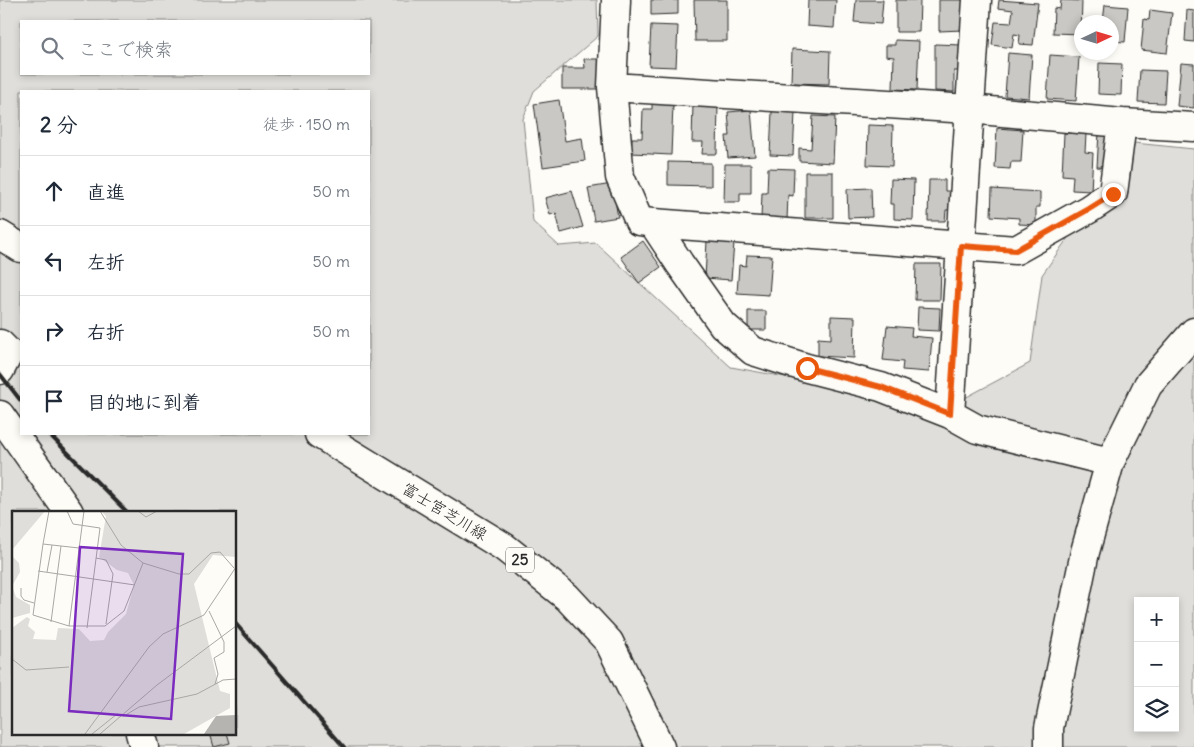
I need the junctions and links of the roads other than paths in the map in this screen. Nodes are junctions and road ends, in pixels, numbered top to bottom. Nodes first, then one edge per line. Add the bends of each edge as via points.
1 (616, 0) edge
2 (977, 0) edge
3 (612, 87) junction
4 (969, 109) junction
5 (1122, 123) junction
6 (1194, 127) edge
7 (653, 223) junction
8 (0, 234) edge
9 (961, 246) junction
10 (20, 247) edge
11 (1194, 332) edge
12 (0, 344) edge
13 (0, 370) edge
14 (950, 414) junction
15 (0, 415) edge
16 (321, 435) edge
17 (1110, 462) junction
18 (68, 511) edge
19 (140, 734) edge
20 (144, 747) edge
21 (660, 747) edge
22 (1049, 747) edge

1 - 3 street
2 - 4 street
3 - 4 street
3 - 7 street via 620,177 639,221
4 - 5 street
4 - 9 street
5 - 6 street
5 - 9 street via 1113,194 1016,250
7 - 9 street
7 - 14 street via 723,325 753,351 881,387
8 - 10 street
9 - 14 street
11 - 17 street via 1148,385
12 - 13 street via 9,353
14 - 17 street via 977,428
15 - 18 street
16 - 21 street, 富士宮芝川線 / 25 via 504,547 567,596 609,642
17 - 22 street via 1085,552 1049,728
19 - 20 street

